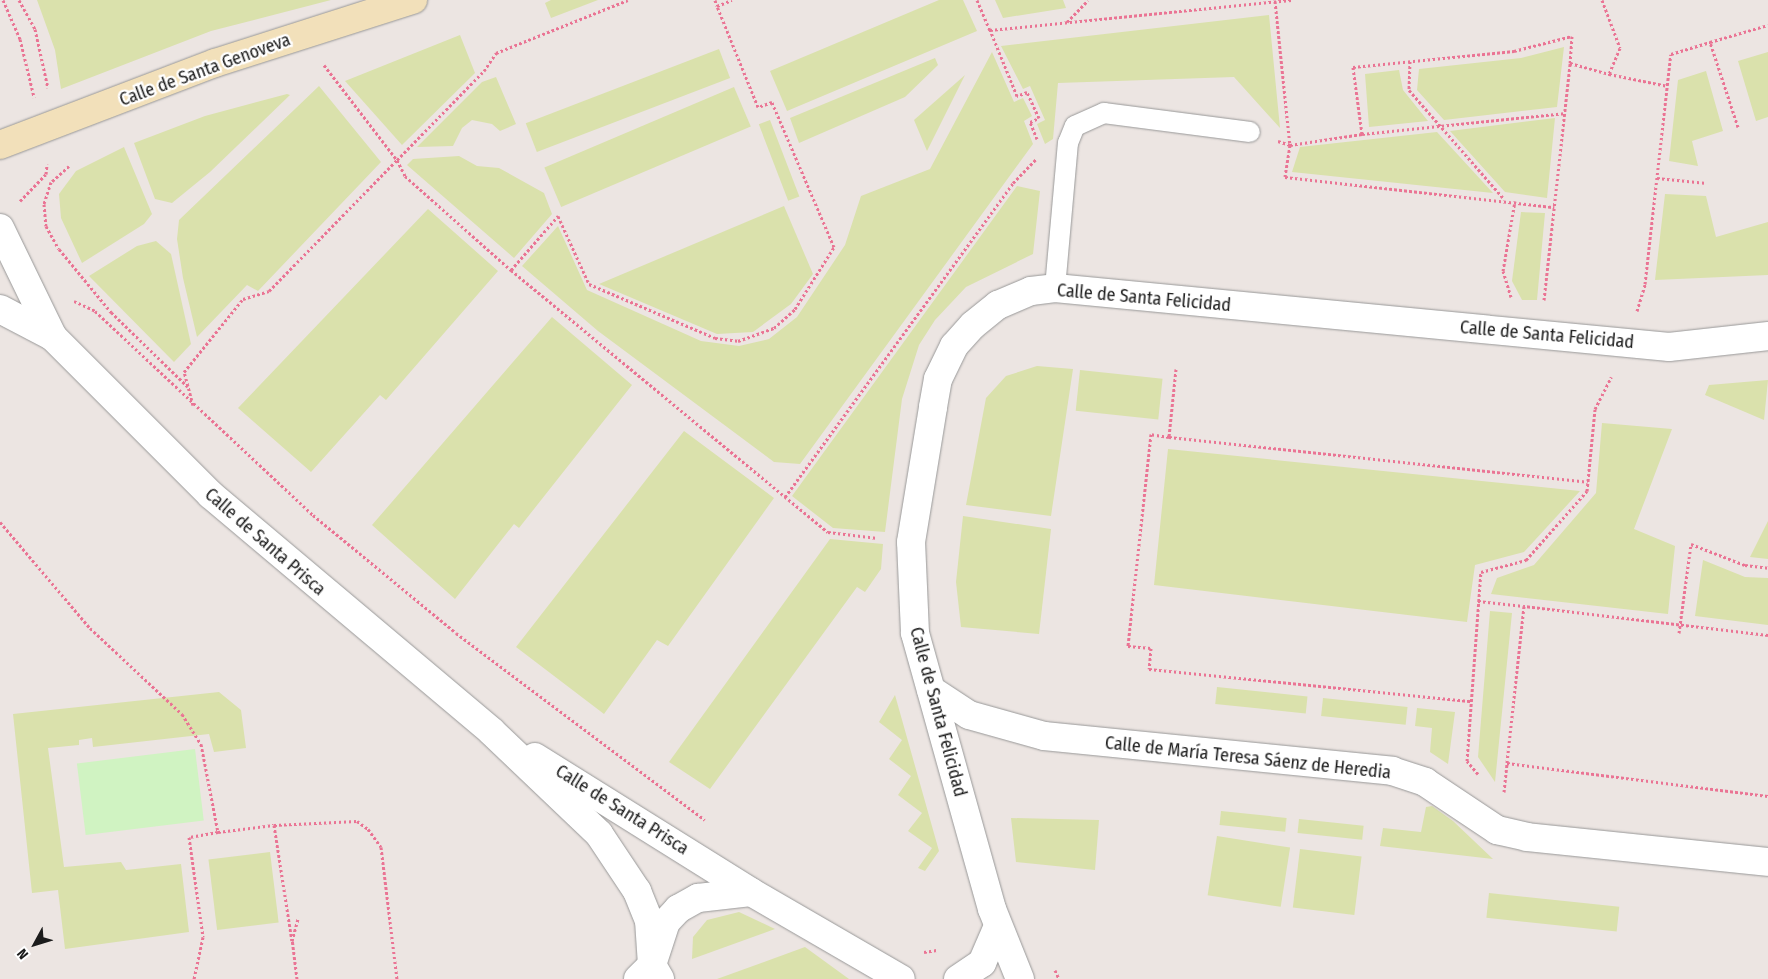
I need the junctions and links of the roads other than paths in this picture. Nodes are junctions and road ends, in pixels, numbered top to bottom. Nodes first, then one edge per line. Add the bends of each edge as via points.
1 (413, 0) edge
2 (1250, 132) dead end
3 (0, 145) edge
4 (9, 219) edge
5 (1055, 288) junction
6 (0, 309) edge
7 (1768, 336) edge
8 (52, 337) junction
9 (931, 690) junction
10 (492, 731) junction
11 (1768, 862) edge
12 (751, 892) junction
13 (998, 926) junction
14 (650, 974) edge
15 (901, 979) edge
16 (958, 979) edge
17 (1006, 979) edge
18 (1020, 979) edge

1 - 3 street, Calle de Santa Genoveva via 300,35
2 - 5 lane via 1104,113 1075,126 1068,143
4 - 8 street, Calle de Santa Prisca
5 - 7 street, Calle de Santa Felicidad via 1669,347
5 - 9 street, Calle de Santa Felicidad via 1031,291 998,305 954,346 938,379 911,542 915,633
6 - 8 street, Calle de Santa Prisca
8 - 10 street, Calle de Santa Prisca via 211,495
9 - 11 street, Calle de María Teresa Sáenz de Heredia via 969,715 1044,736 1392,771 1425,782 1497,830 1527,837
9 - 13 street, Calle de Santa Felicidad
10 - 12 street, Calle de Santa Prisca
10 - 14 street, Calle de Santa Prisca via 599,834 618,860 649,920
12 - 14 street, Calle de Santa Prisca via 698,898 678,909 666,922
12 - 15 street, Calle de Santa Prisca
13 - 16 street via 982,963
13 - 17 street, Calle de Santa Felicidad
13 - 18 street, Calle de Santa Felicidad

